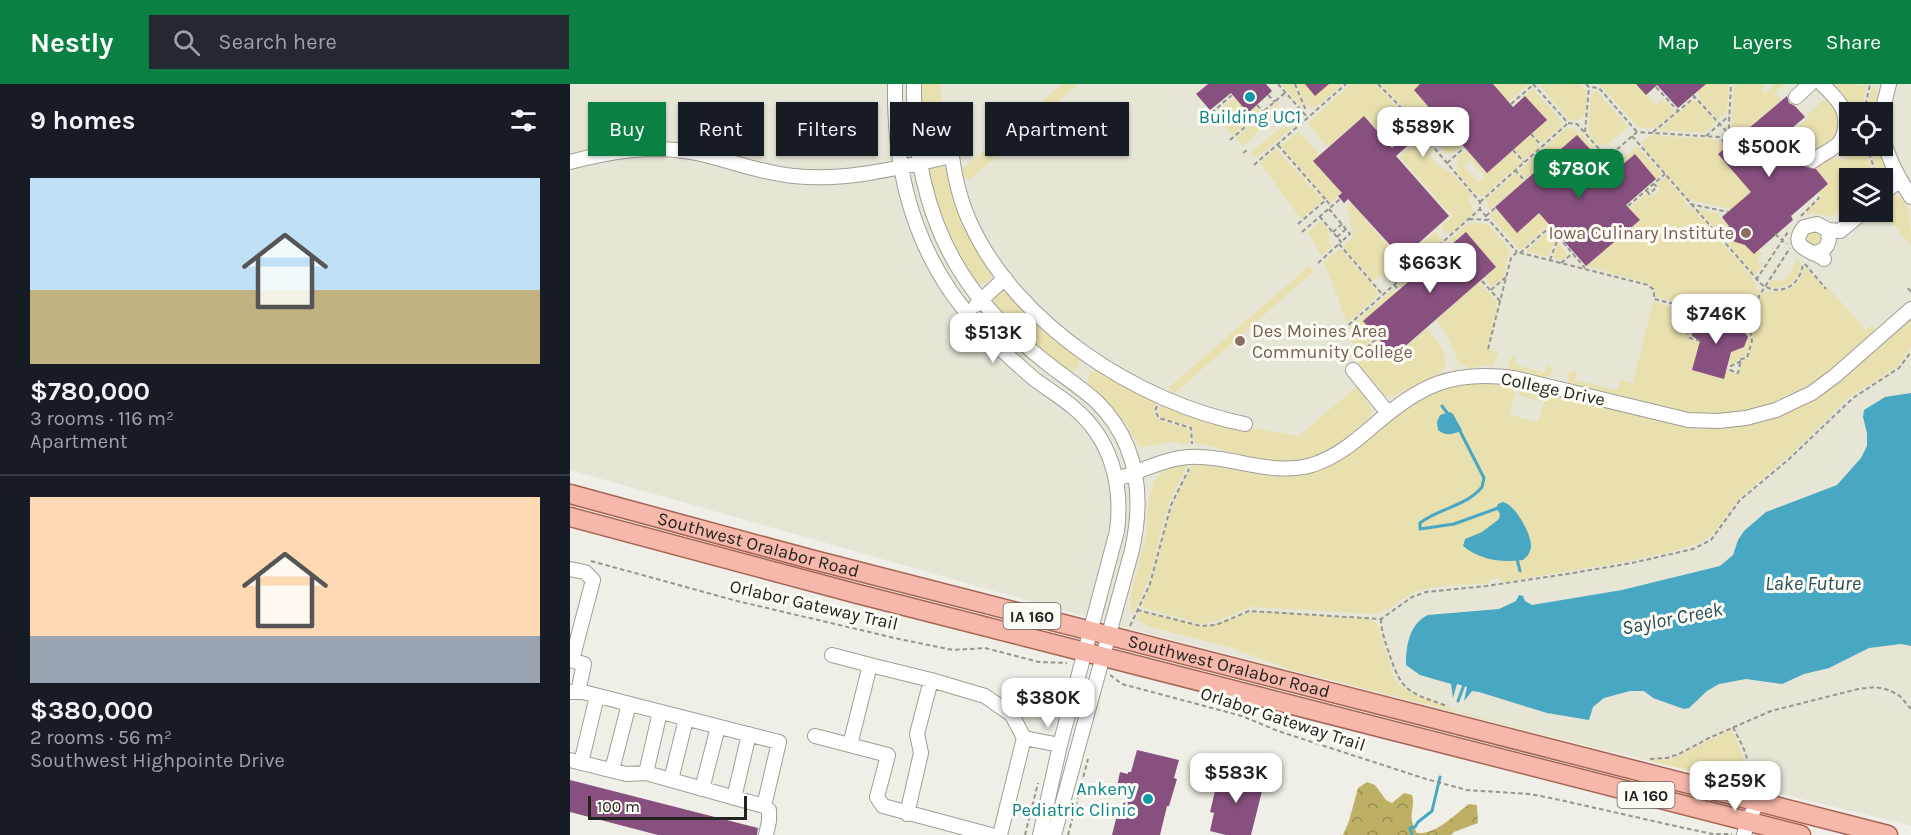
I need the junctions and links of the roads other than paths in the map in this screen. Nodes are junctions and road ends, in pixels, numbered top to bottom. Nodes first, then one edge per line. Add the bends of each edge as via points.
1 (895, 84) edge
2 (914, 84) edge
3 (1810, 84) edge
4 (1822, 84) edge
5 (1889, 84) edge
6 (1796, 98) dead end
7 (1884, 102) edge
8 (951, 156) joint
9 (1889, 156) edge
10 (1813, 161) dead end
11 (570, 162) edge
12 (919, 164) junction
13 (900, 168) junction
14 (1900, 180) junction
15 (1893, 185) edge
16 (1911, 198) edge
17 (1852, 222) edge
18 (1826, 229) junction
19 (1843, 230) junction
20 (1827, 246) junction
21 (1005, 278) junction
22 (981, 300) junction
23 (1911, 309) edge
24 (967, 312) junction
25 (1354, 364) road end
26 (1388, 413) junction
27 (1245, 424) dead end
28 (1135, 473) junction
29 (1117, 479) junction
30 (570, 494) edge
31 (570, 517) edge
32 (570, 569) edge
33 (570, 575) edge
34 (590, 596) junction
35 (1090, 631) junction
36 (1110, 636) junction
37 (832, 655) dead end
38 (1083, 658) junction
39 (571, 660) edge
40 (1101, 663) junction
41 (870, 665) junction
42 (931, 680) junction
43 (574, 692) edge
44 (597, 696) junction
45 (629, 704) junction
46 (660, 712) junction
47 (686, 718) junction
48 (718, 727) junction
49 (749, 734) junction
50 (815, 736) dead end
51 (1024, 738) junction
52 (850, 745) junction
53 (1060, 745) junction
54 (576, 761) edge
55 (612, 770) junction
56 (646, 773) junction
57 (671, 780) junction
58 (702, 789) junction
59 (734, 798) junction
60 (1750, 799) junction
61 (764, 806) junction
62 (907, 814) junction
63 (1745, 828) edge
64 (766, 835) edge
65 (991, 835) edge
66 (1000, 835) edge
67 (1040, 835) edge
68 (1054, 835) edge
69 (1801, 835) edge
70 (1888, 835) edge

1 - 13 street
2 - 12 street
3 - 6 street
4 - 10 street via 1846,116 1844,135 1839,153 1822,153
5 - 7 street
8 - 12 street
8 - 21 street via 968,219
9 - 14 street
11 - 13 street via 644,149 695,153 801,177
12 - 13 street
12 - 22 street via 943,240
13 - 24 street via 925,248
14 - 15 street
14 - 16 street
17 - 19 street
18 - 19 street
18 - 20 street
18 - 20 street via 1812,223 1804,227 1800,244 1808,258 1824,259
19 - 20 street
21 - 22 street
21 - 27 street via 1048,324 1110,370 1190,409
22 - 24 street
22 - 28 street via 1029,348 1098,403 1118,429
23 - 26 street, College Drive via 1812,393 1776,410 1746,418 1688,420 1514,378 1486,375 1433,384
24 - 29 street via 1014,362 1084,418 1103,443
25 - 26 street
26 - 28 street, College Drive via 1336,455 1305,467 1271,469 1182,457
28 - 29 street, College Drive
28 - 36 street via 1137,525
29 - 35 street via 1117,531
30 - 35 main road, Southwest Oralabor Road / IA 160
31 - 38 main road, Southwest Oralabor Road / IA 160
32 - 34 street via 585,572 593,580
33 - 34 street via 582,578
34 - 39 street
35 - 36 main road, Southwest Oralabor Road / IA 160
35 - 38 street
36 - 40 street
36 - 60 main road, Southwest Oralabor Road / IA 160
37 - 41 street
38 - 40 main road, Southwest Oralabor Road / IA 160
38 - 53 street
39 - 43 street via 584,664
40 - 63 main road, Southwest Oralabor Road / IA 160
40 - 68 street
41 - 42 street
41 - 52 street
42 - 51 street via 986,696 1012,716
42 - 62 street via 917,734 921,753
43 - 44 street
44 - 45 street
44 - 54 street
45 - 46 street
45 - 55 street
46 - 47 street
46 - 56 street
47 - 48 street
47 - 57 street
48 - 49 street
48 - 58 street
49 - 59 street
49 - 61 street via 779,742
50 - 52 street
51 - 53 street
51 - 66 street
52 - 62 street via 888,755 877,797 883,806
53 - 67 street
54 - 55 street
55 - 56 street
56 - 57 street
57 - 58 street
58 - 59 street
59 - 61 street
60 - 63 street
60 - 70 main road, Southwest Oralabor Road / IA 160
61 - 64 street via 770,821
62 - 65 street
63 - 69 main road, Southwest Oralabor Road / IA 160

